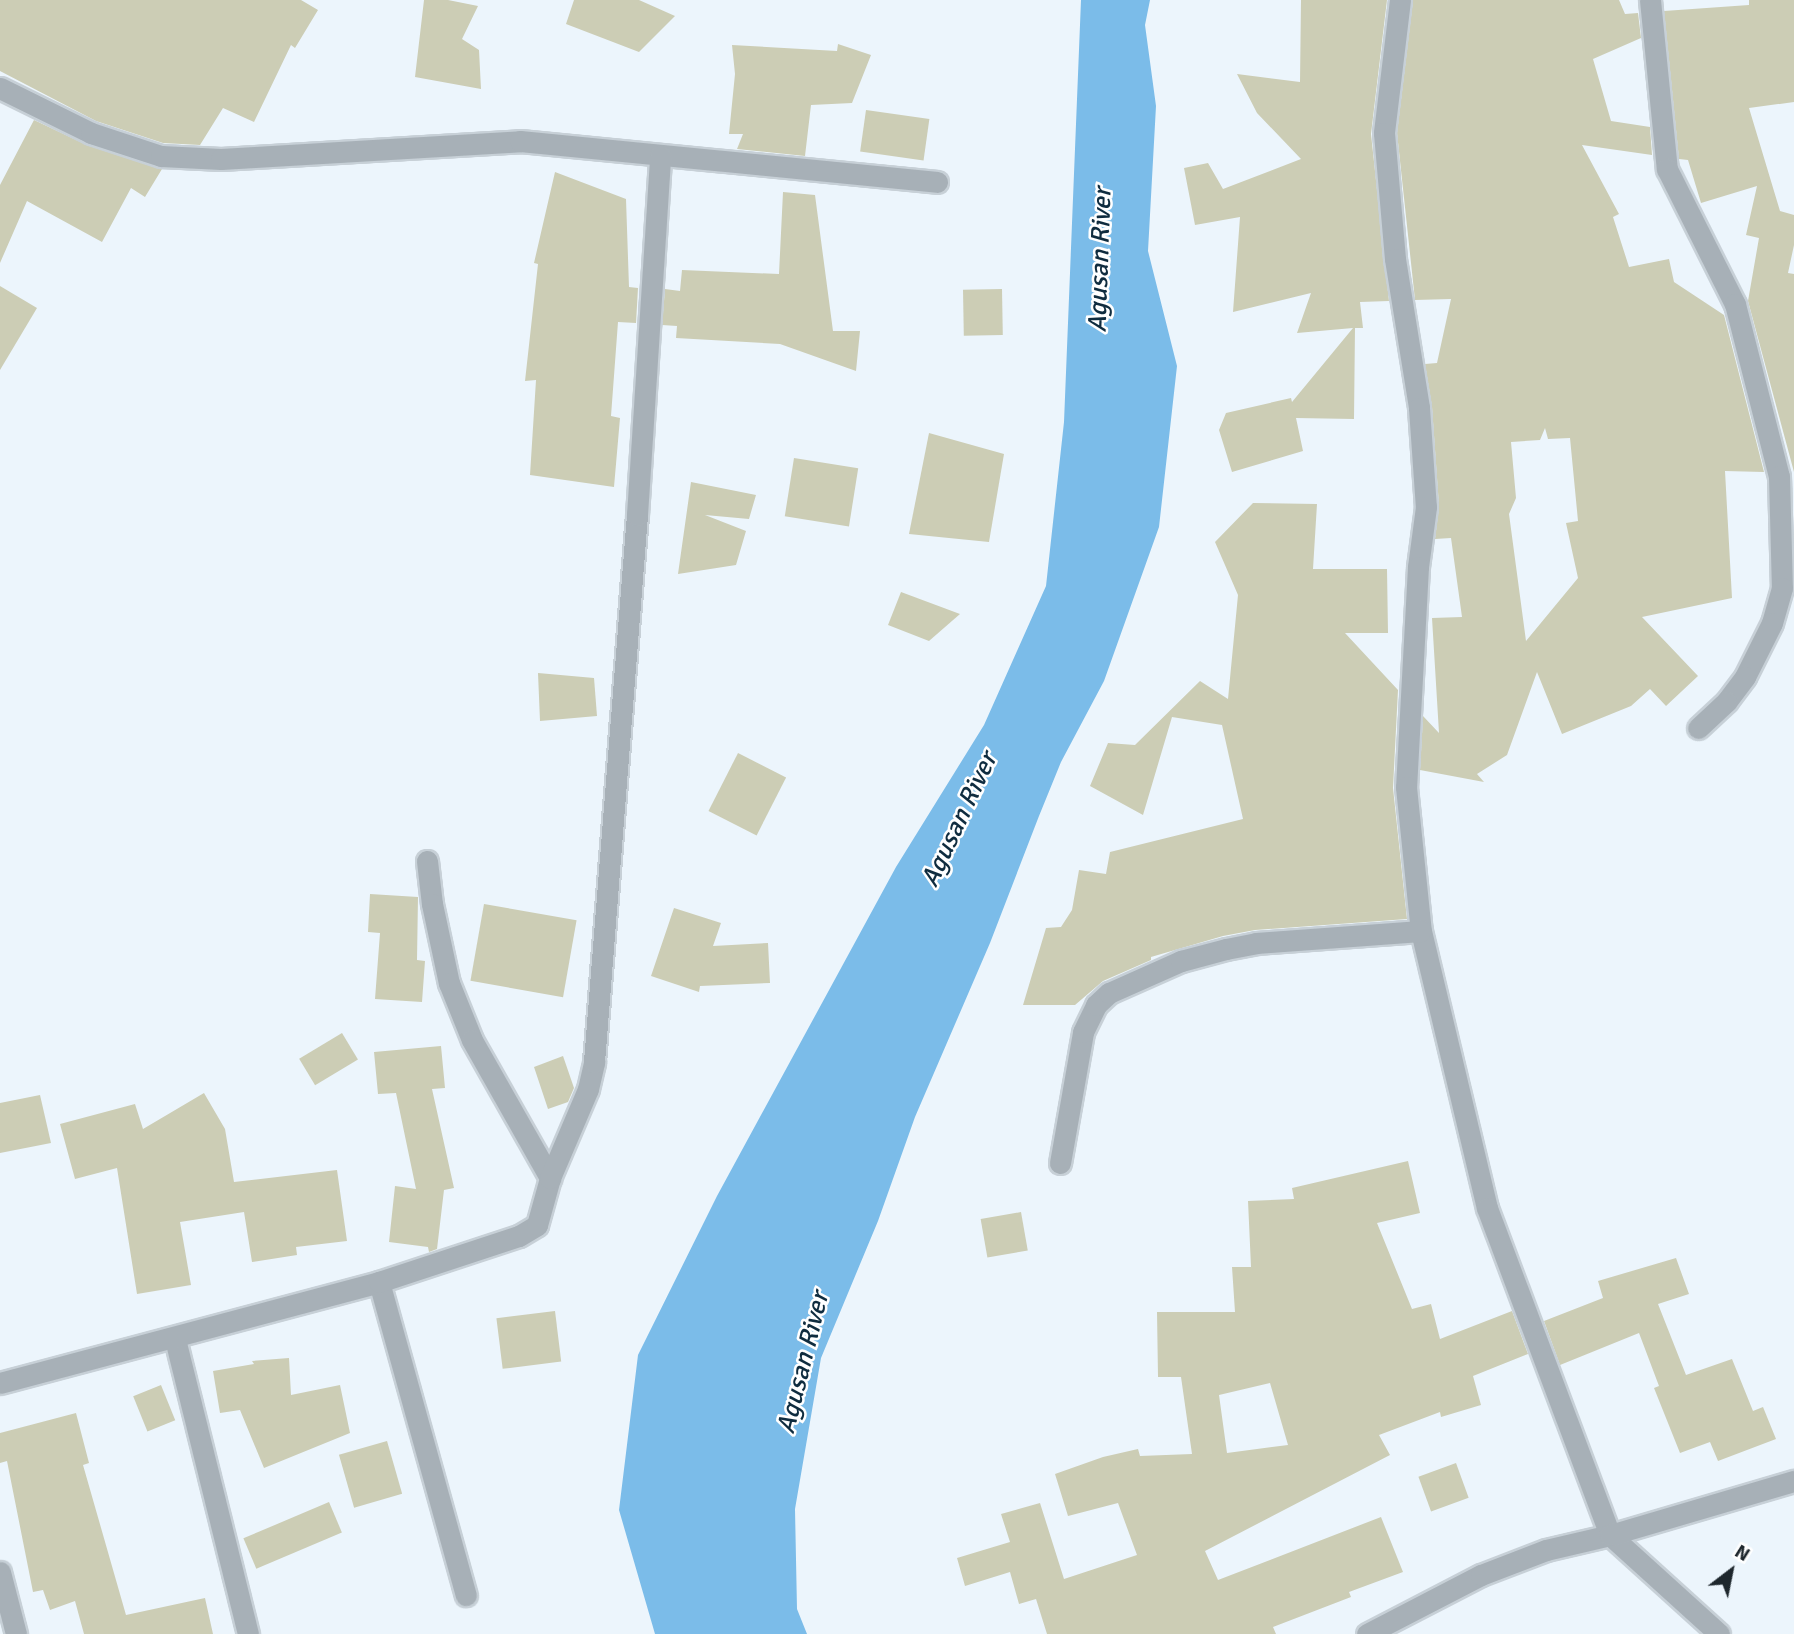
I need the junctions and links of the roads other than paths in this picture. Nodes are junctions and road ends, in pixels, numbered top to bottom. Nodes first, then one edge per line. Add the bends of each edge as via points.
1 (1400, 0) edge
2 (1650, 0) edge
3 (0, 88) edge
4 (660, 156) junction
5 (937, 182) dead end
6 (1698, 728) dead end
7 (427, 860) dead end
8 (1421, 931) junction
9 (1060, 1163) dead end
10 (550, 1178) junction
11 (379, 1282) junction
12 (176, 1339) junction
13 (0, 1383) edge
14 (1794, 1481) edge
15 (1610, 1535) junction
16 (0, 1572) edge
17 (466, 1595) dead end
18 (16, 1634) edge
19 (248, 1634) edge
20 (1367, 1634) edge
21 (1719, 1634) edge

1 - 8 street via 1384,133 1395,259 1419,408 1426,507 1418,567 1406,787
2 - 6 street via 1667,169 1735,304 1779,476 1782,588 1772,623 1745,677 1727,702
3 - 4 street via 90,133 161,156 221,159 520,141
4 - 5 street
4 - 10 street via 594,1062
7 - 10 street via 449,984 471,1040
8 - 9 street via 1256,943 1181,961 1109,993 1096,1005 1083,1032
8 - 15 street via 1487,1208
10 - 11 street via 537,1225 519,1236
11 - 12 street
11 - 17 street
12 - 13 street
12 - 19 street
14 - 15 street
15 - 20 street via 1546,1550 1481,1575
15 - 21 street
16 - 18 street

